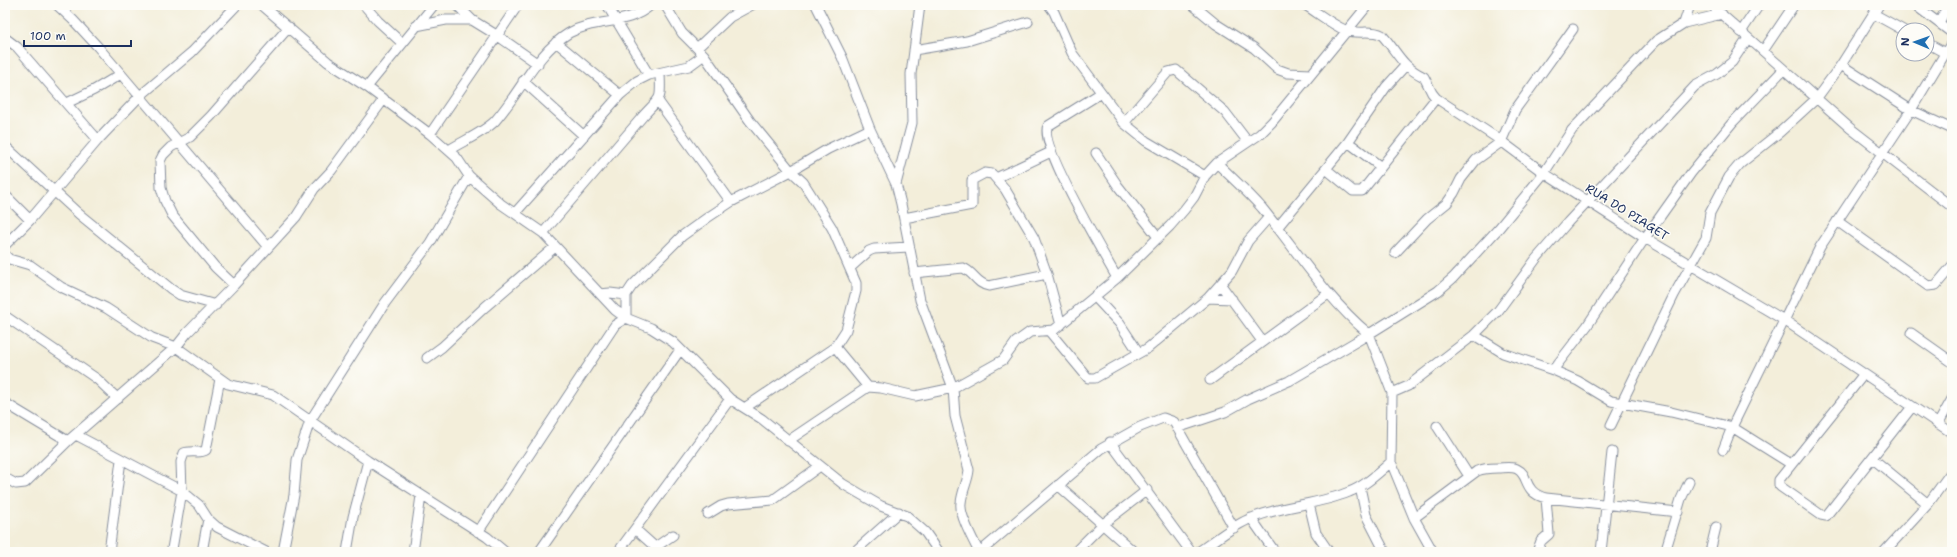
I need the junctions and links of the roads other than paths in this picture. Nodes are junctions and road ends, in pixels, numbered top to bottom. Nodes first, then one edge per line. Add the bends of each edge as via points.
1 (57, 5) edge
2 (237, 5) edge
3 (262, 5) edge
4 (364, 5) edge
5 (434, 5) edge
6 (458, 5) edge
7 (518, 5) edge
8 (607, 5) edge
9 (651, 5) edge
10 (665, 5) edge
11 (752, 5) edge
12 (816, 5) edge
13 (920, 5) edge
14 (1193, 5) edge
15 (1305, 5) edge
16 (1368, 5) edge
17 (1690, 5) edge
18 (1711, 5) edge
19 (1759, 5) edge
20 (1794, 5) edge
21 (1879, 5) edge
22 (1915, 5) edge
23 (1948, 5) edge
24 (1054, 7) edge
25 (1722, 14) junction
26 (1874, 14) junction
27 (472, 20) junction
28 (616, 20) junction
29 (1028, 22) dead end
30 (1684, 23) junction
31 (1939, 23) junction
32 (1895, 25) edge
33 (416, 26) junction
34 (289, 27) junction
35 (1573, 29) dead end
36 (1346, 30) junction
37 (1952, 33) edge
38 (1745, 35) junction
39 (498, 36) junction
40 (5, 38) edge
41 (556, 42) junction
42 (1952, 42) edge
43 (402, 44) junction
44 (1935, 47) edge
45 (697, 48) junction
46 (914, 50) junction
47 (1763, 51) junction
48 (1945, 53) junction
49 (704, 56) junction
50 (538, 64) junction
51 (1842, 65) junction
52 (1405, 66) junction
53 (1783, 70) junction
54 (660, 73) junction
55 (122, 74) junction
56 (1312, 74) junction
57 (649, 75) junction
58 (524, 81) junction
59 (367, 87) junction
60 (1101, 93) junction
61 (620, 95) junction
62 (140, 96) junction
63 (1436, 98) junction
64 (384, 99) junction
65 (1816, 99) junction
66 (658, 101) junction
67 (67, 103) junction
68 (1911, 110) junction
69 (1124, 123) junction
70 (870, 129) junction
71 (1952, 129) edge
72 (430, 134) junction
73 (584, 136) junction
74 (98, 140) junction
75 (1248, 142) junction
76 (1348, 142) junction
77 (1501, 142) junction
78 (180, 143) junction
79 (5, 146) edge
80 (449, 150) junction
81 (1051, 152) junction
82 (1883, 153) junction
83 (1096, 154) dead end
84 (1217, 163) junction
85 (1381, 167) junction
86 (1326, 169) junction
87 (791, 171) junction
88 (1544, 174) junction
89 (470, 176) junction
90 (1205, 176) junction
91 (996, 178) junction
92 (896, 184) junction
93 (54, 191) junction
94 (5, 195) edge
95 (1587, 201) junction
96 (731, 202) junction
97 (1952, 207) edge
98 (515, 213) junction
99 (1269, 217) junction
100 (904, 218) junction
101 (30, 220) junction
102 (1837, 221) junction
103 (1277, 228) junction
104 (542, 233) junction
105 (1158, 238) junction
106 (1645, 238) junction
107 (5, 245) edge
108 (268, 246) junction
109 (555, 247) junction
110 (909, 247) junction
111 (1395, 253) dead end
112 (5, 255) edge
113 (1692, 264) junction
114 (1952, 266) edge
115 (850, 268) junction
116 (914, 273) junction
117 (1047, 274) junction
118 (1117, 278) junction
119 (234, 285) junction
120 (1221, 285) junction
121 (600, 294) junction
122 (1328, 294) junction
123 (626, 295) junction
124 (1095, 297) junction
125 (1208, 298) junction
126 (1232, 299) junction
127 (216, 305) junction
128 (615, 310) junction
129 (5, 316) edge
130 (626, 318) junction
131 (1784, 320) junction
132 (616, 325) junction
133 (1061, 325) junction
134 (1049, 331) junction
135 (1911, 333) dead end
136 (1369, 334) junction
137 (1474, 335) junction
138 (1262, 341) junction
139 (176, 347) junction
140 (835, 348) junction
141 (680, 350) junction
142 (1139, 353) junction
143 (427, 358) dead end
144 (1952, 362) edge
145 (1553, 370) junction
146 (1864, 374) junction
147 (220, 378) junction
148 (1210, 380) dead end
149 (868, 387) junction
150 (953, 388) junction
151 (1392, 393) junction
152 (118, 399) junction
153 (730, 399) junction
154 (1952, 399) edge
155 (1622, 402) junction
156 (5, 403) edge
157 (1912, 406) junction
158 (746, 407) junction
159 (310, 421) junction
160 (1938, 424) junction
161 (1611, 425) dead end
162 (1437, 426) dead end
163 (1732, 427) junction
164 (1177, 428) junction
165 (1952, 433) edge
166 (76, 435) junction
167 (68, 441) junction
168 (788, 441) junction
169 (1110, 442) junction
170 (1723, 450) dead end
171 (1612, 452) dead end
172 (1872, 458) junction
173 (121, 460) junction
174 (368, 461) junction
175 (1391, 462) junction
176 (1791, 464) junction
177 (820, 466) junction
178 (1952, 471) edge
179 (1469, 476) junction
180 (5, 478) edge
181 (1689, 482) dead end
182 (1058, 485) junction
183 (1360, 487) junction
184 (1147, 490) junction
185 (182, 491) junction
186 (422, 496) junction
187 (1546, 498) junction
188 (1309, 504) junction
189 (1607, 504) junction
190 (1928, 504) junction
191 (899, 512) junction
192 (1678, 512) junction
193 (708, 514) dead end
194 (1251, 518) junction
195 (1414, 518) junction
196 (208, 519) junction
197 (1103, 524) junction
198 (1716, 527) dead end
199 (1234, 528) junction
200 (635, 529) junction
201 (478, 532) junction
202 (673, 535) dead end
203 (172, 549) dead end
204 (108, 552) edge
205 (202, 552) edge
206 (266, 552) edge
207 (284, 552) edge
208 (347, 552) edge
209 (413, 552) edge
210 (505, 552) edge
211 (539, 552) edge
212 (618, 552) edge
213 (854, 552) edge
214 (939, 552) edge
215 (979, 552) edge
216 (1075, 552) edge
217 (1134, 552) edge
218 (1191, 552) edge
219 (1198, 552) edge
220 (1276, 552) edge
221 (1329, 552) edge
222 (1385, 552) edge
223 (1433, 552) edge
224 (1537, 552) edge
225 (1601, 552) edge
226 (1666, 552) edge
227 (1710, 552) edge
228 (1884, 552) edge

1 - 55 street
2 - 62 street via 192,52
3 - 34 street
4 - 43 street
5 - 33 street
6 - 27 street
7 - 39 street
8 - 28 street
9 - 28 street via 638,15
10 - 45 street via 682,33
11 - 45 street via 730,17
12 - 70 street via 849,74
13 - 46 street
14 - 56 street via 1216,24 1254,48 1277,70
15 - 36 street, RUA DO PIAGET
16 - 36 street
17 - 30 street
18 - 25 street
19 - 38 street
20 - 47 street
21 - 26 street
22 - 31 street
23 - 31 street
24 - 60 street via 1072,54
25 - 30 street
25 - 38 street
26 - 32 street
26 - 51 street
27 - 33 street via 446,20
27 - 39 street
28 - 41 street via 580,28
28 - 57 street
29 - 46 street via 968,41
30 - 88 street via 1656,42 1579,122
31 - 37 street
33 - 43 street
34 - 59 street via 328,62
34 - 78 street via 211,116 190,137
35 - 77 street via 1515,110
36 - 52 street, RUA DO PIAGET via 1377,33 1382,36
36 - 56 street
38 - 47 street
38 - 95 street via 1732,62 1695,86
39 - 50 street
39 - 72 street
40 - 67 street via 17,47
41 - 50 street
41 - 61 street
42 - 48 street
43 - 59 street
44 - 48 street
45 - 49 street
46 - 92 street via 911,74 912,124
47 - 53 street
48 - 68 street
49 - 54 street via 689,66
49 - 87 street via 750,121
50 - 58 street
51 - 65 street
51 - 68 street
52 - 63 street, RUA DO PIAGET via 1424,77
52 - 76 street via 1386,87
53 - 65 street
53 - 106 street via 1732,123 1691,173
54 - 57 street
54 - 66 street via 661,93
55 - 62 street
55 - 67 street
56 - 75 street via 1272,122
57 - 61 street via 637,80
58 - 73 street
58 - 80 street via 494,121
59 - 64 street
60 - 69 street
60 - 81 street via 1048,126 1046,132
61 - 73 street
62 - 74 street
62 - 78 street
63 - 77 street, RUA DO PIAGET
63 - 85 street
64 - 72 street
64 - 108 street via 314,189 296,217
65 - 82 street
65 - 113 street via 1735,168 1710,213 1706,238
66 - 96 street
66 - 104 street
67 - 74 street
68 - 71 street
68 - 82 street
69 - 75 street via 1168,72 1176,70 1225,112
69 - 90 street via 1146,141
70 - 87 street via 824,151
70 - 92 street
72 - 80 street
73 - 98 street
74 - 93 street
75 - 84 street
76 - 85 street
76 - 86 street
77 - 88 street, RUA DO PIAGET
77 - 111 street via 1476,160 1447,203 1427,219
78 - 108 street
78 - 119 street via 171,147 160,161 164,201 190,238
79 - 93 street
80 - 89 street
81 - 91 street
81 - 118 street via 1073,199
82 - 97 street
82 - 102 street
83 - 105 street
84 - 90 street
84 - 99 street
85 - 86 street via 1365,188 1357,192
86 - 103 street
87 - 96 street
87 - 115 street via 803,182 832,228
88 - 95 street, RUA DO PIAGET
88 - 136 street via 1453,278 1438,291
89 - 98 street
89 - 159 street via 430,244 385,303
90 - 105 street via 1194,197
91 - 100 street via 990,172 972,180 973,203 970,206
91 - 117 street via 1029,229
92 - 100 street
93 - 101 street
93 - 127 street via 171,289 186,297
94 - 101 street
95 - 106 street, RUA DO PIAGET
95 - 137 street via 1536,259 1498,311
96 - 123 street via 682,236
98 - 104 street
99 - 103 street
99 - 120 street via 1248,241 1236,265
100 - 110 street
101 - 107 street
102 - 114 street via 1928,286 1936,285
102 - 131 street via 1820,247
103 - 122 street
104 - 109 street
105 - 118 street
106 - 113 street, RUA DO PIAGET
106 - 145 street via 1587,326
108 - 119 street
109 - 121 street
109 - 143 street
110 - 115 street via 874,248
110 - 116 street
112 - 139 street via 15,262 30,265 61,287 106,308 152,338
113 - 131 street, RUA DO PIAGET
113 - 155 street via 1674,295
115 - 140 street via 856,283 856,291 846,330
116 - 117 street via 964,268 979,284 989,286
116 - 150 street via 920,300
117 - 133 street
118 - 124 street
119 - 127 street
120 - 125 street
120 - 126 street
121 - 123 street via 610,292
121 - 128 street
122 - 136 street
122 - 138 street
123 - 130 street
124 - 133 street
124 - 142 street via 1120,324
125 - 126 street
125 - 142 street via 1157,342
126 - 138 street
127 - 139 street
128 - 130 street
128 - 132 street
129 - 152 street via 97,379
130 - 132 street
130 - 141 street via 651,328 673,342
131 - 146 street, RUA DO PIAGET
131 - 163 street
132 - 201 street
133 - 134 street
134 - 142 street via 1088,378 1092,379
134 - 150 street via 1030,332 1016,342 1003,360
135 - 144 street
136 - 151 street
136 - 164 street via 1289,381 1225,412
137 - 145 street via 1503,353
137 - 151 street via 1408,386
138 - 148 street
139 - 147 street
139 - 152 street
140 - 149 street
140 - 158 street
141 - 153 street
141 - 211 street
145 - 155 street via 1578,381 1611,401
146 - 157 street, RUA DO PIAGET
146 - 176 street
147 - 159 street via 238,387 273,394
147 - 185 street via 206,450 183,454
149 - 150 street via 915,396
149 - 168 street
150 - 215 street via 956,416 969,470 960,505
151 - 175 street
152 - 166 street
153 - 158 street
153 - 200 street
154 - 160 street
155 - 161 street
155 - 163 street
156 - 167 street
157 - 160 street, RUA DO PIAGET
157 - 172 street
158 - 168 street
159 - 174 street
159 - 207 street via 297,460
160 - 165 street, RUA DO PIAGET
162 - 179 street
163 - 170 street
163 - 176 street
164 - 169 street via 1174,422 1163,418
164 - 199 street
166 - 167 street
166 - 173 street
167 - 180 street via 25,483 16,484
168 - 177 street
169 - 182 street
169 - 184 street
171 - 189 street
172 - 176 street via 1825,516 1779,485 1779,480
172 - 190 street
173 - 185 street
173 - 204 street
174 - 186 street
174 - 208 street via 352,517
175 - 183 street
175 - 195 street
177 - 191 street via 864,497
177 - 193 street via 773,500 728,504
178 - 190 street
179 - 187 street via 1486,468 1516,468 1530,490 1536,496
179 - 195 street
181 - 192 street
182 - 197 street
182 - 215 street
183 - 188 street
183 - 222 street via 1366,515
184 - 197 street
184 - 218 street
185 - 196 street via 199,505
185 - 203 street
186 - 201 street
186 - 209 street
187 - 189 street
187 - 224 street via 1549,534 1541,541
188 - 194 street
188 - 221 street via 1316,533
189 - 192 street
189 - 225 street
190 - 228 street
191 - 213 street
191 - 214 street via 925,532
192 - 226 street
194 - 199 street
194 - 220 street
195 - 223 street
196 - 205 street
196 - 206 street via 217,527
197 - 216 street
197 - 217 street
198 - 227 street
199 - 219 street
200 - 202 street via 654,546
200 - 212 street
201 - 210 street

